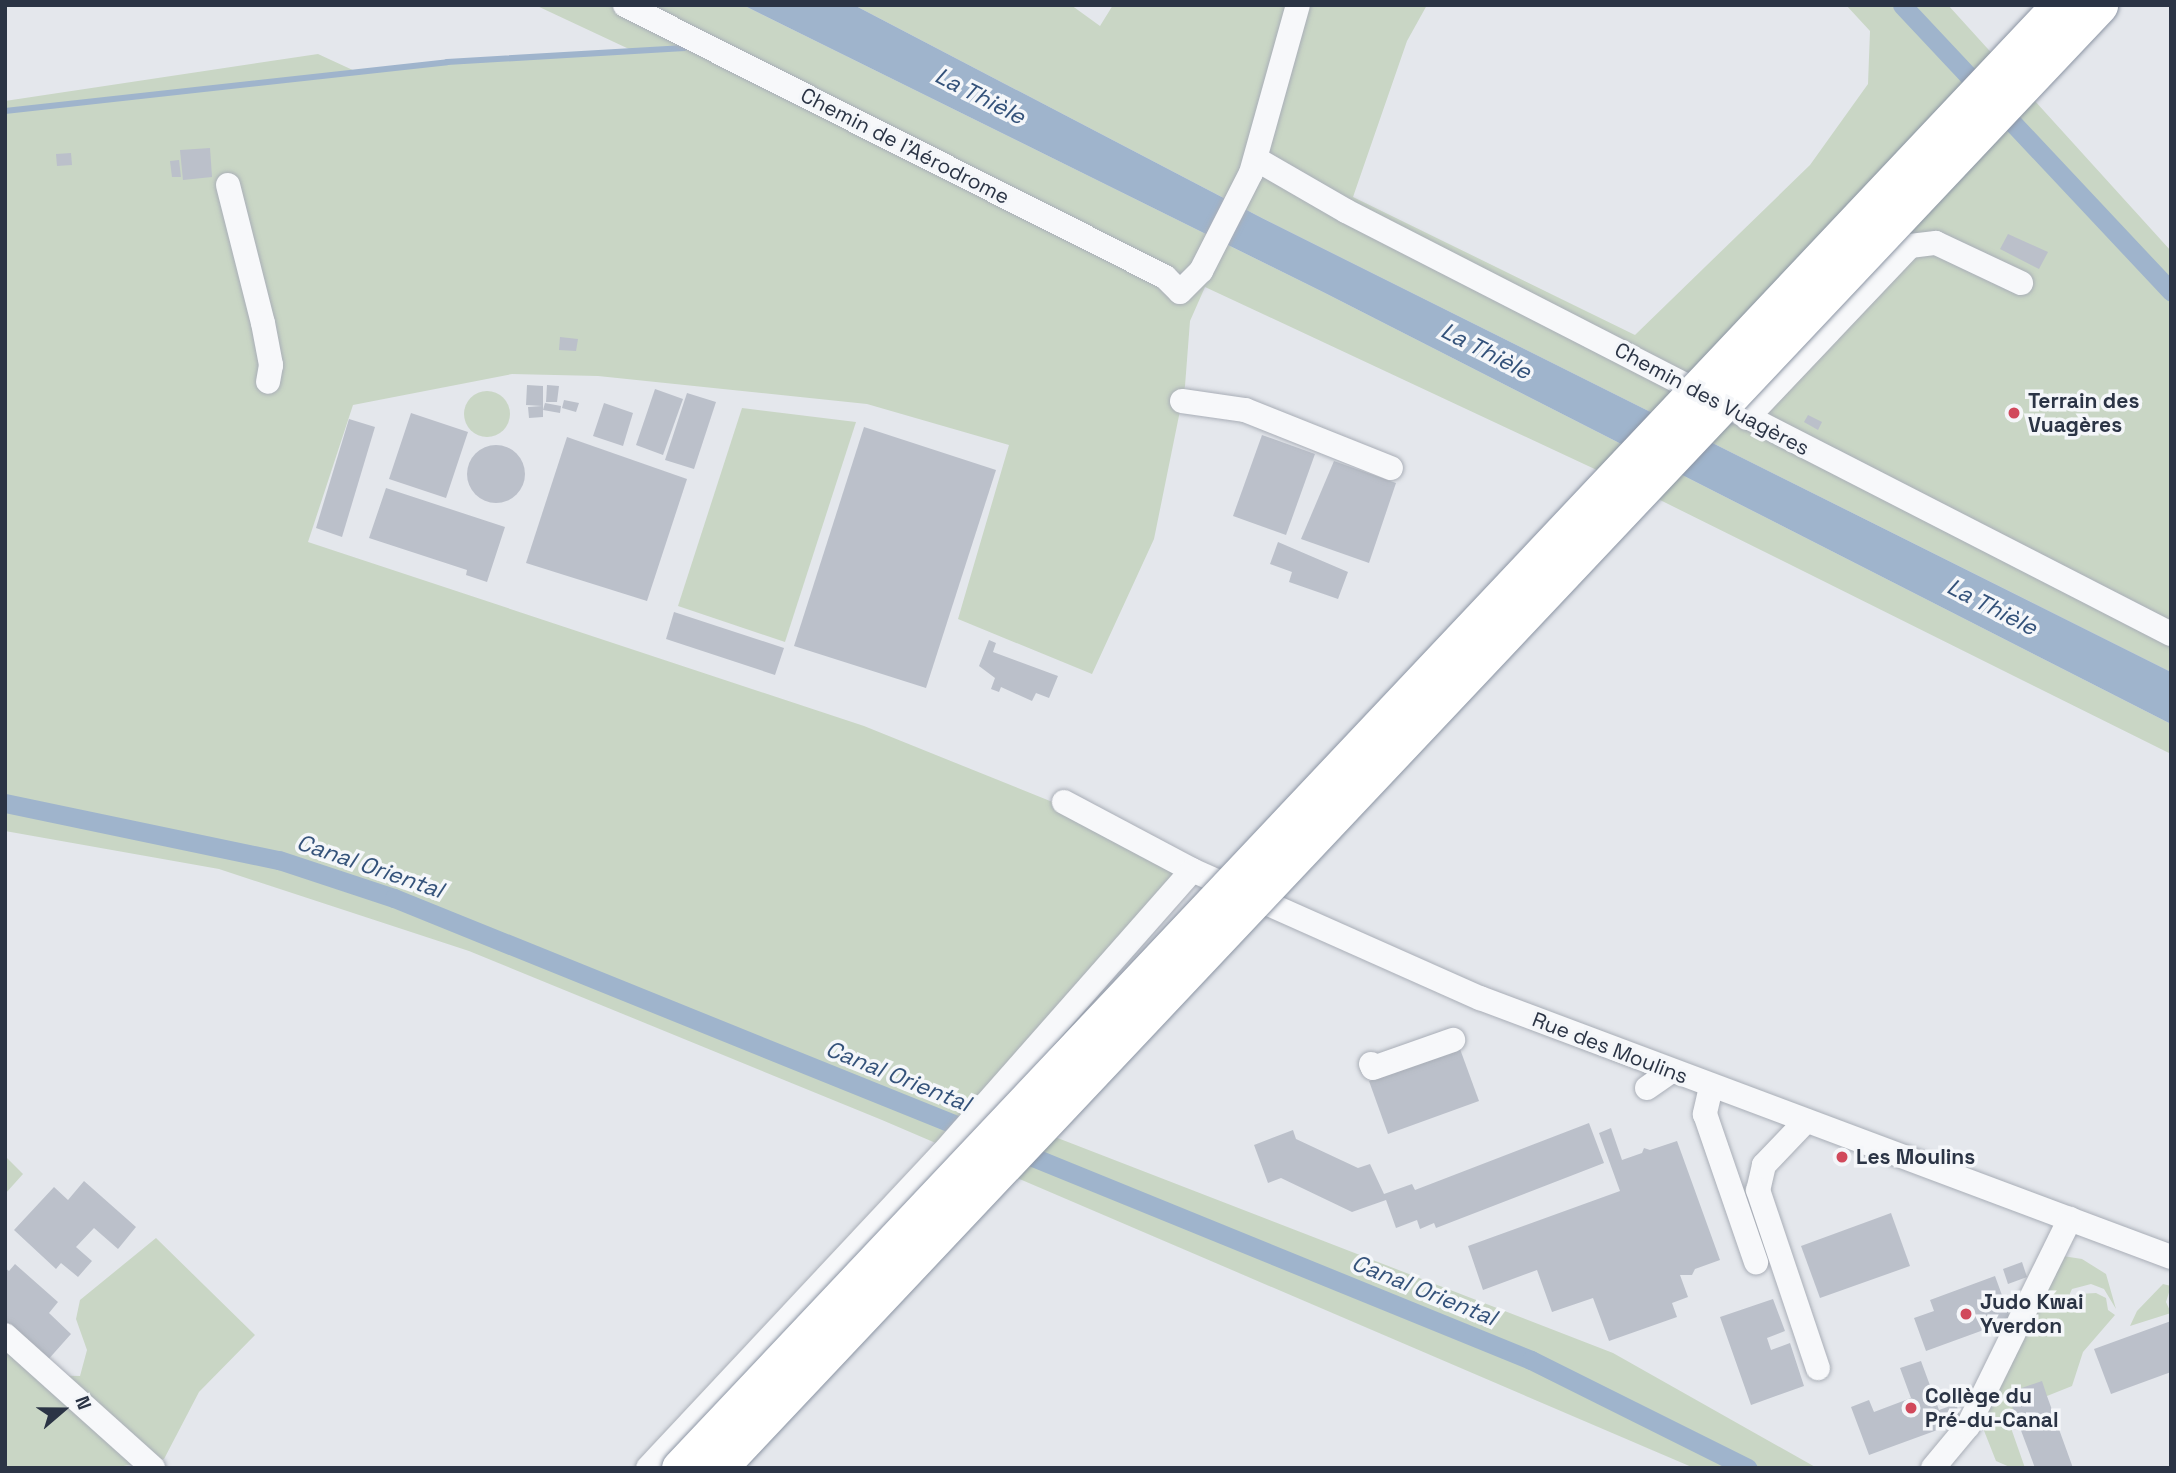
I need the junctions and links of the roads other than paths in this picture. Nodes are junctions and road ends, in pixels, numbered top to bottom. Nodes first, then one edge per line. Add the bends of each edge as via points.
1 (625, 5) edge
2 (1298, 5) edge
3 (2060, 5) edge
4 (2099, 5) edge
5 (1253, 166) junction
6 (228, 185) dead end
7 (2021, 283) dead end
8 (268, 382) dead end
9 (1182, 401) dead end
10 (1747, 418) junction
11 (1391, 468) dead end
12 (2171, 634) edge
13 (1064, 802) dead end
14 (1192, 870) junction
15 (1453, 1040) dead end
16 (1371, 1064) dead end
17 (1671, 1071) junction
18 (1711, 1087) junction
19 (1647, 1088) dead end
20 (1806, 1121) junction
21 (2070, 1219) junction
22 (2171, 1257) edge
23 (1756, 1262) dead end
24 (5, 1335) edge
25 (1818, 1368) dead end
26 (153, 1468) edge
27 (648, 1468) edge
28 (680, 1468) edge
29 (718, 1468) edge
30 (1933, 1468) edge

1 - 5 street, Chemin de l'Aérodrome via 1165,277 1181,292 1201,271
2 - 5 street
3 - 28 highway, bridge
4 - 29 highway, bridge
5 - 10 street, Chemin des Vuagères via 1677,377
6 - 8 street via 263,323 271,365
7 - 10 street via 1936,243 1917,243 1897,257
9 - 11 street via 1245,410
10 - 12 street, Chemin des Vuagères
13 - 14 street, Rue des Moulins
14 - 17 street, Rue des Moulins via 1480,998
14 - 27 street via 942,1154
15 - 16 street via 1373,1068
17 - 18 street, Rue des Moulins
17 - 19 street
18 - 20 street, Rue des Moulins
18 - 23 street via 1705,1114
20 - 21 street, Rue des Moulins
20 - 25 street via 1764,1166 1758,1189
21 - 22 street, Rue des Moulins
21 - 30 street via 1968,1426
24 - 26 street

